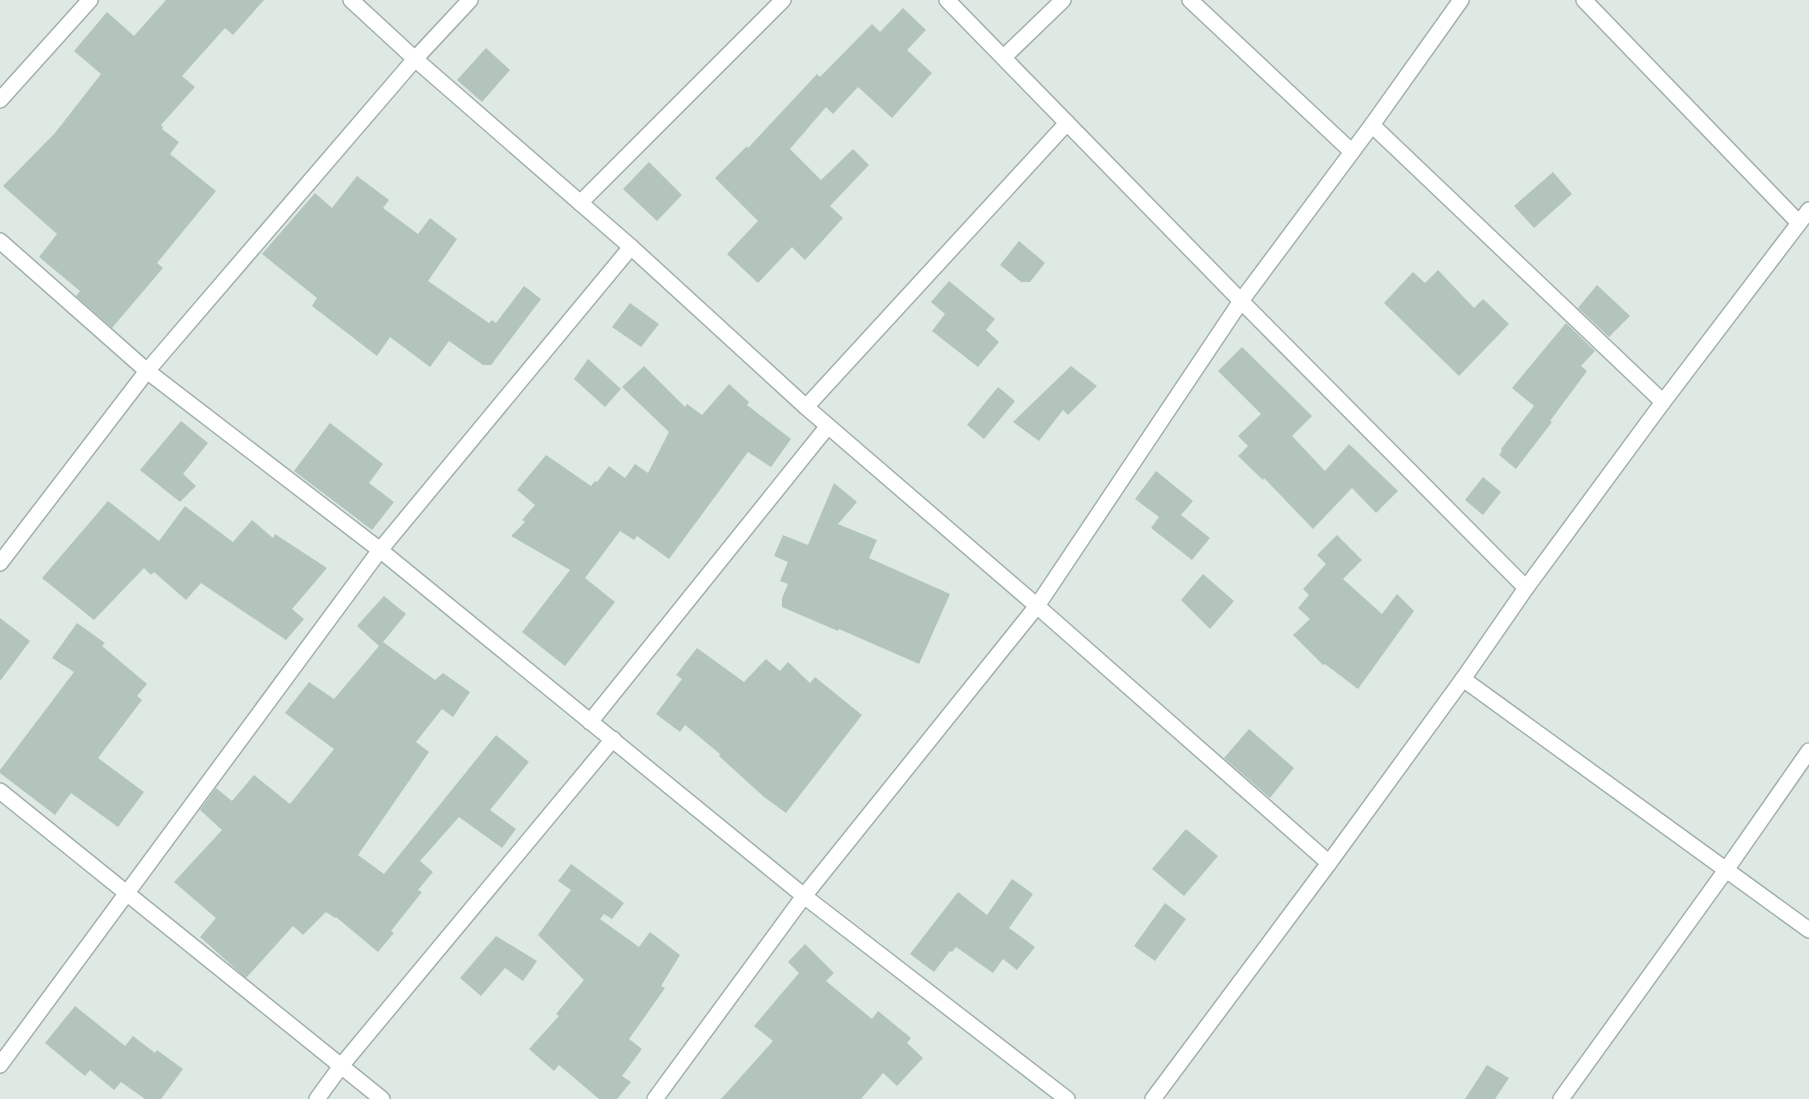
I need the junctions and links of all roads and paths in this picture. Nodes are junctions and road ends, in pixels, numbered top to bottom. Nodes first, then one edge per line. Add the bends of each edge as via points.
1 (90, 0) edge
2 (351, 0) edge
3 (470, 0) edge
4 (783, 0) edge
5 (947, 0) edge
6 (1063, 0) edge
7 (1190, 0) edge
8 (1461, 0) edge
9 (1584, 0) edge
10 (1004, 57) junction
11 (414, 59) junction
12 (0, 100) edge
13 (1067, 122) junction
14 (1372, 125) junction
15 (1351, 151) junction
16 (580, 203) junction
17 (1809, 210) edge
18 (1799, 224) junction
19 (0, 241) edge
20 (631, 247) junction
21 (1241, 301) junction
22 (147, 371) junction
23 (1663, 402) junction
24 (806, 407) junction
25 (828, 426) junction
26 (380, 550) junction
27 (0, 563) edge
28 (1526, 588) junction
29 (1037, 606) junction
30 (1463, 679) junction
31 (590, 722) junction
32 (613, 739) junction
33 (1809, 751) edge
34 (0, 791) edge
35 (1329, 863) junction
36 (1726, 870) junction
37 (126, 893) junction
38 (804, 896) junction
39 (1809, 930) edge
40 (0, 1064) edge
41 (341, 1066) junction
42 (317, 1099) edge
43 (382, 1099) edge
44 (655, 1099) edge
45 (1067, 1099) edge
46 (1153, 1099) edge
47 (1561, 1099) edge

1 - 12 street
2 - 11 street
3 - 11 street
4 - 16 street
5 - 10 street
6 - 10 street
7 - 15 street
8 - 14 street
9 - 18 street
10 - 13 street
11 - 16 street
11 - 22 street
13 - 21 street
13 - 24 street
14 - 15 street
14 - 23 street
15 - 21 street
16 - 20 street
17 - 18 street
18 - 23 street
19 - 22 street
20 - 24 street
20 - 26 street
21 - 28 street
21 - 29 street
22 - 26 street
22 - 27 street
23 - 28 street
24 - 25 street
25 - 29 street
25 - 31 street
26 - 31 street
26 - 37 street
28 - 30 street
29 - 35 street
29 - 38 street
30 - 35 street
30 - 36 street
31 - 32 street
32 - 38 street
32 - 41 street
33 - 36 street
34 - 37 street
35 - 46 street
36 - 39 street
36 - 47 street
37 - 40 street
37 - 41 street
38 - 44 street
38 - 45 street
41 - 42 street
41 - 43 street

